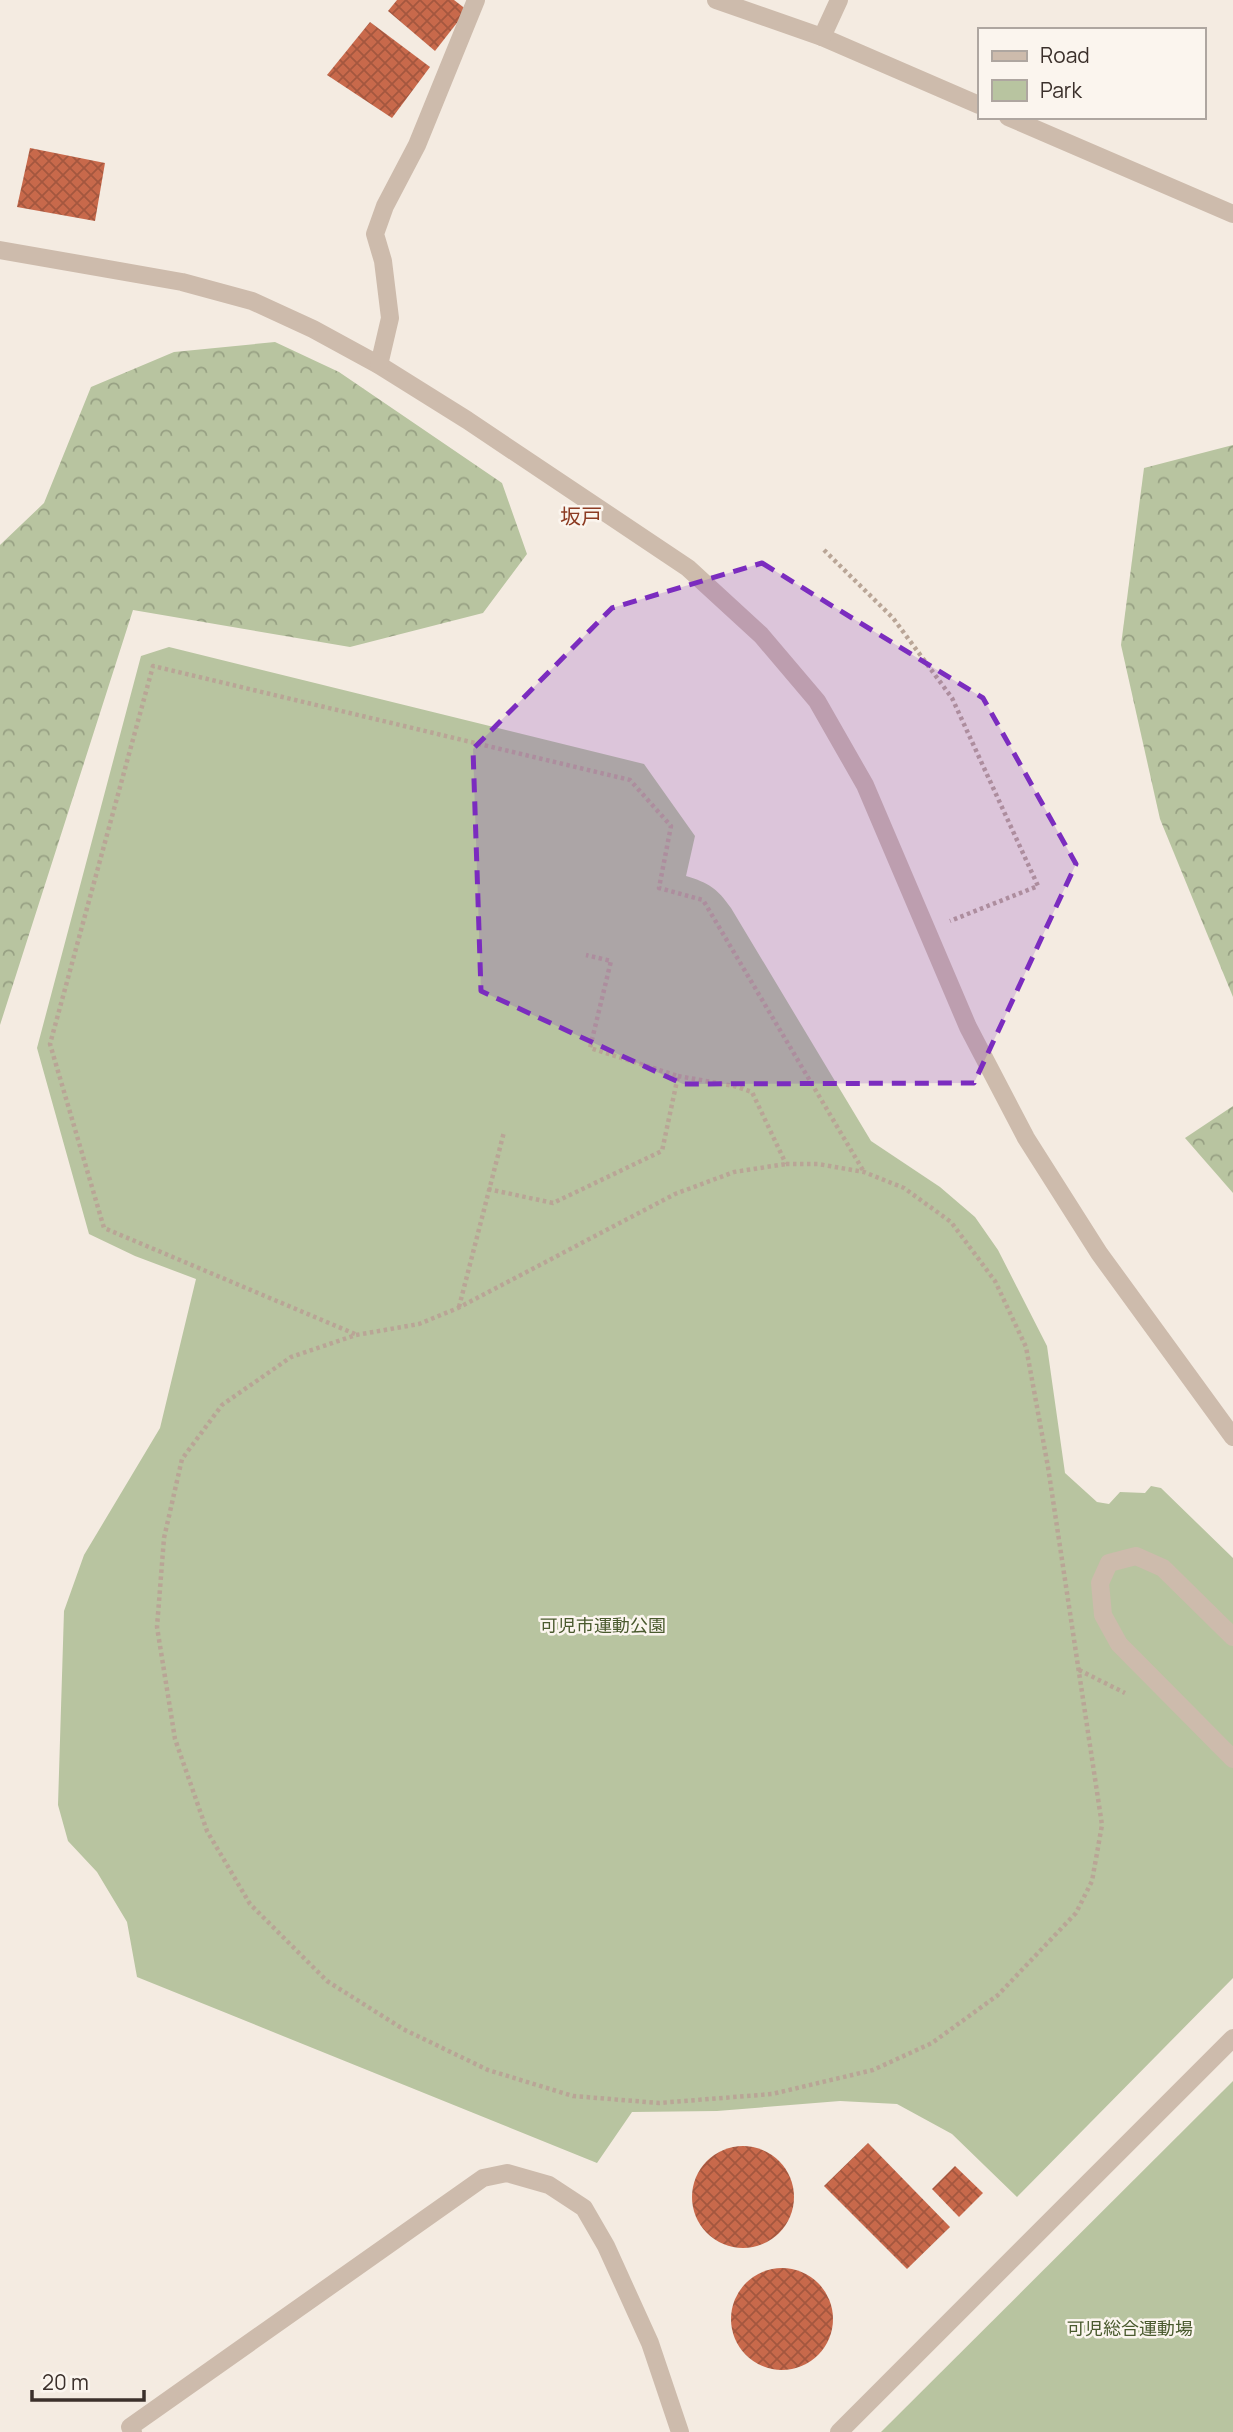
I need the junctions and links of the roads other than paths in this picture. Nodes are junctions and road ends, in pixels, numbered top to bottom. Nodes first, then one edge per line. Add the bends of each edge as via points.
1 (476, 0) edge
2 (716, 0) edge
3 (839, 0) edge
4 (822, 37) junction
5 (978, 105) edge
6 (1013, 119) edge
7 (1233, 214) edge
8 (0, 250) edge
9 (379, 365) junction
10 (1233, 1437) edge
11 (1233, 1637) edge
12 (1233, 1759) edge
13 (1233, 2038) edge
14 (128, 2430) edge
15 (680, 2432) edge
16 (839, 2432) edge

1 - 9 street via 417,145 375,233 390,318
2 - 4 street
3 - 4 street
4 - 5 street
6 - 7 street
8 - 9 street via 182,282 252,301
9 - 10 street via 688,568 761,635 817,701 865,785 968,1027 1026,1138 1099,1253
11 - 12 street via 1163,1568 1136,1556 1109,1563 1100,1583 1103,1615 1119,1644
13 - 16 street
14 - 15 street via 482,2178 507,2174 549,2185 584,2208 650,2343

